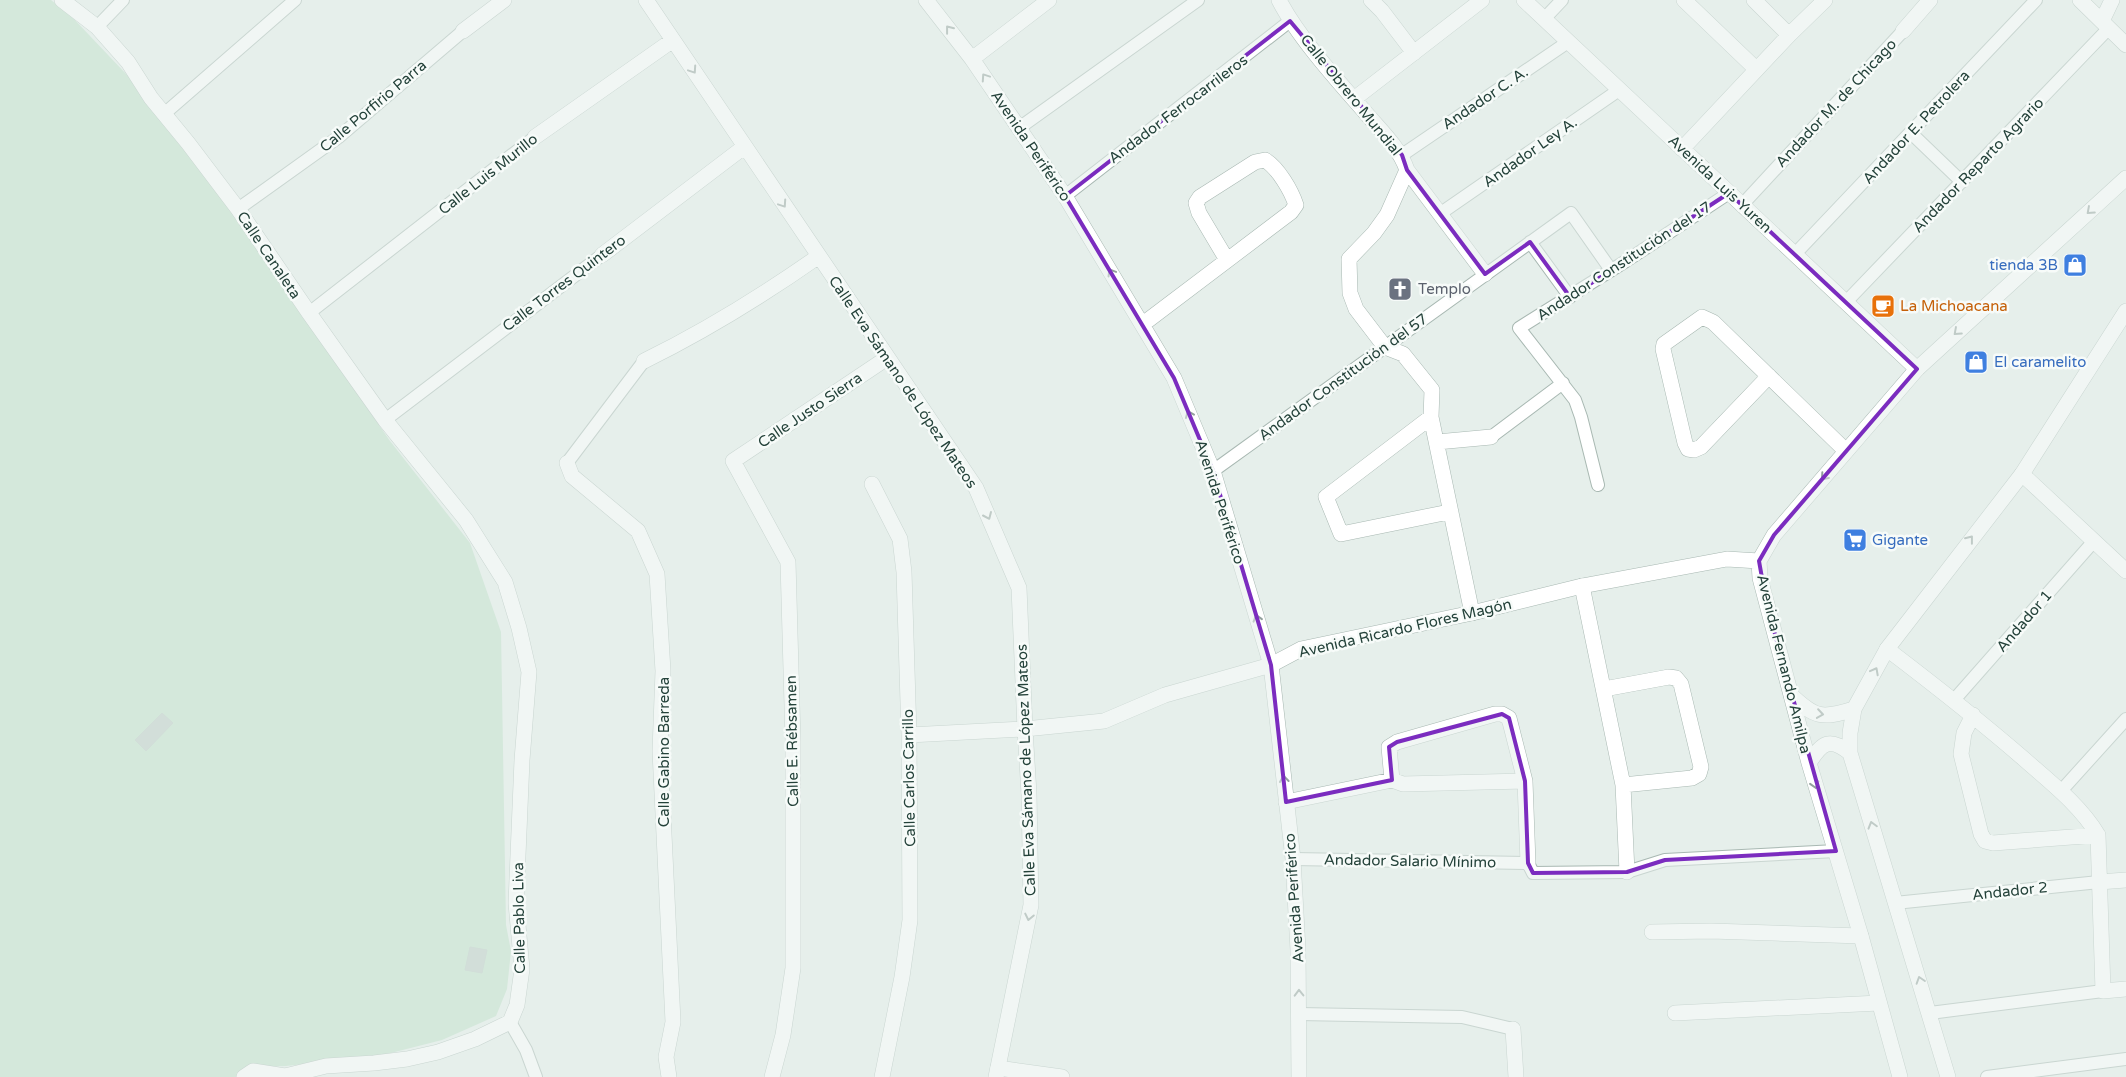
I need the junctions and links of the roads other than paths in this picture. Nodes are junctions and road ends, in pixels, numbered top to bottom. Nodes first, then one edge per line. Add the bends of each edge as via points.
1 (62, 0) edge
2 (123, 0) edge
3 (295, 0) edge
4 (504, 0) edge
5 (646, 0) edge
6 (926, 0) edge
7 (1049, 0) edge
8 (1198, 0) edge
9 (1279, 0) edge
10 (1371, 0) edge
11 (1482, 0) edge
12 (1524, 0) edge
13 (1562, 0) edge
14 (1684, 0) edge
15 (1754, 0) edge
16 (1825, 0) edge
17 (1930, 0) edge
18 (2036, 0) edge
19 (2080, 0) edge
20 (2112, 0) edge
21 (1544, 19) junction
22 (1290, 21) junction
23 (2105, 25) junction
24 (97, 27) junction
25 (462, 31) joint
26 (1903, 31) joint
27 (1789, 35) junction
28 (673, 40) junction
29 (1568, 42) junction
30 (2126, 45) edge
31 (1414, 53) junction
32 (972, 59) junction
33 (1756, 70) junction
34 (1619, 90) junction
35 (1354, 99) junction
36 (164, 114) junction
37 (1019, 128) junction
38 (1911, 133) junction
39 (535, 137) joint
40 (744, 147) junction
41 (1682, 149) junction
42 (1402, 155) junction
43 (1407, 170) junction
44 (2126, 178) edge
45 (1962, 182) junction
46 (2126, 186) edge
47 (2112, 192) junction
48 (1729, 193) junction
49 (1064, 196) junction
50 (1742, 205) junction
51 (238, 209) junction
52 (1441, 213) junction
53 (1530, 242) junction
54 (1795, 254) junction
55 (602, 255) joint
56 (819, 256) junction
57 (1227, 260) junction
58 (1611, 270) junction
59 (1485, 274) junction
60 (1570, 297) junction
61 (1846, 302) junction
62 (2126, 311) edge
63 (308, 314) junction
64 (1143, 324) junction
65 (1385, 347) junction
66 (887, 358) junction
67 (644, 361) joint
68 (1917, 369) junction
69 (1768, 376) junction
70 (1563, 384) junction
71 (1431, 417) junction
72 (385, 420) junction
73 (1491, 437) joint
74 (1437, 442) junction
75 (1846, 451) junction
76 (733, 461) joint
77 (567, 463) joint
78 (1213, 471) junction
79 (2022, 474) junction
80 (872, 484) dead end
81 (1598, 485) dead end
82 (1450, 512) junction
83 (466, 520) joint
84 (2094, 541) junction
85 (1758, 561) junction
86 (2126, 571) edge
87 (1582, 586) junction
88 (1472, 613) junction
89 (1887, 648) junction
90 (1271, 665) junction
91 (1604, 689) junction
92 (1791, 695) junction
93 (1954, 700) junction
94 (1854, 708) junction
95 (1972, 715) junction
96 (2126, 719) edge
97 (1025, 728) junction
98 (909, 735) junction
99 (1850, 753) junction
100 (1809, 763) junction
101 (1392, 780) junction
102 (1525, 781) junction
103 (1623, 785) junction
104 (2060, 791) junction
105 (1286, 802) junction
106 (2098, 836) junction
107 (1836, 851) junction
108 (1293, 859) junction
109 (1528, 863) junction
110 (1626, 872) junction
111 (2126, 880) edge
112 (2099, 882) junction
113 (1895, 903) junction
114 (1652, 932) dead end
115 (1861, 936) junction
116 (2126, 989) edge
117 (2103, 990) junction
118 (1879, 1003) junction
119 (1675, 1013) dead end
120 (1930, 1013) junction
121 (1299, 1014) junction
122 (510, 1022) junction
123 (1513, 1029) joint
124 (2126, 1059) edge
125 (997, 1073) edge
126 (244, 1077) edge
127 (536, 1077) edge
128 (669, 1077) edge
129 (772, 1077) edge
130 (882, 1077) edge
131 (1062, 1077) edge
132 (1299, 1077) edge
133 (1516, 1077) edge
134 (1900, 1077) edge
135 (1948, 1077) edge
136 (1987, 1077) edge

1 - 24 street, Calle Canaleta
2 - 24 street
3 - 36 street
4 - 25 street, Calle Porfirio Parra
5 - 28 street, Calle Eva Sámano de López Mateos
32 -> 6 street, Avenida Periférico
7 - 32 street
8 - 37 street
9 - 22 street, Calle Obrero Mundial
10 - 31 street
11 - 31 street
12 - 21 street, Avenida Luis Yuren
13 - 21 street
14 - 33 street
15 - 27 street
16 - 27 street
17 - 26 street, Andador M. de Chicago
18 - 38 street, Andador E. Petrolera
19 - 23 street
20 - 23 street
21 - 29 street, Avenida Luis Yuren
22 - 35 street, Calle Obrero Mundial
22 - 49 street, Andador Ferrocarrileros
23 - 30 street
23 - 45 street, Andador Reparto Agrario
24 - 36 street, Calle Canaleta via 128,62
25 - 51 street, Calle Porfirio Parra via 340,136
26 - 50 street, Andador M. de Chicago
27 - 33 street
28 - 39 street, Calle Luis Murillo
28 -> 40 street, Calle Eva Sámano de López Mateos
29 - 34 street, Avenida Luis Yuren
29 - 42 street, Andador C. A.
31 - 35 street
37 -> 32 street, Avenida Periférico
33 - 41 street
34 - 41 street, Avenida Luis Yuren
34 - 52 street, Andador Ley A.
35 - 42 street, Calle Obrero Mundial
36 - 51 street, Calle Canaleta
37 - 49 street, Avenida Periférico
38 - 45 street
38 - 54 street, Andador E. Petrolera
39 - 63 street, Calle Luis Murillo
40 - 55 street, Calle Torres Quintero
40 -> 56 street, Calle Eva Sámano de López Mateos
41 - 48 street, Avenida Luis Yuren
42 - 43 street, Calle Obrero Mundial
43 - 52 street, Calle Obrero Mundial
43 - 65 street via 1387,215 1349,259 1348,267 1350,293 1356,309
44 - 47 street, Avenida Fernando Amilpa
45 - 61 street, Andador Reparto Agrario
46 - 47 street
47 -> 68 street, Avenida Fernando Amilpa
48 - 50 street, Avenida Luis Yuren
48 - 58 street, Andador Constitución del 17
64 -> 49 street, Avenida Periférico
50 - 54 street, Avenida Luis Yuren
51 - 63 street, Calle Canaleta
52 - 59 street, Calle Obrero Mundial
53 - 58 street, Andador Constitución del 57 via 1571,213
53 - 59 street, Andador Constitución del 57
53 - 60 street
54 - 61 street, Avenida Luis Yuren
55 - 72 street, Calle Torres Quintero
56 - 66 street, Calle Eva Sámano de López Mateos
56 - 67 street via 715,324
57 - 57 street via 1296,205 1272,164 1264,160 1255,162 1200,197 1196,203
57 - 64 street
58 - 60 street, Andador Constitución del 17
59 - 65 street, Andador Constitución del 57
60 - 70 street, Andador Constitución del 17 via 1519,328
61 - 68 street, Avenida Luis Yuren
62 - 79 street
63 - 72 street, Calle Canaleta
78 -> 64 street, Avenida Periférico via 1174,378
65 - 71 street via 1404,354 1432,390
65 - 78 street, Andador Constitución del 57
66 - 76 street, Calle Justo Sierra
66 -> 97 street, Calle Eva Sámano de López Mateos via 976,488 1019,588
67 - 77 street
68 - 75 street, Avenida Fernando Amilpa
69 - 69 street via 1707,318 1702,317 1664,344 1688,449 1701,447
69 - 75 street
70 - 73 street
70 - 81 street via 1575,400 1581,417
71 - 74 street
71 - 82 street via 1326,497 1341,534
72 - 83 street, Calle Canaleta
73 - 74 street
74 - 82 street
75 -> 85 street, Avenida Fernando Amilpa via 1774,535
76 - 129 street, Calle E. Rébsamen via 788,562 794,741 793,968 783,1035
77 - 128 street, Calle Gabino Barreda via 572,476 638,531 657,574 663,671 660,751 673,1022 666,1057
90 -> 78 street, Avenida Periférico
79 - 84 street
89 -> 79 street
80 - 98 street, Calle Carlos Carrillo via 900,539
82 - 88 street
83 - 122 street, Calle Pablo Liva via 505,582 529,672 516,903 522,969 517,1005
84 - 86 street
84 - 93 street, Andador 1
85 - 87 street, Avenida Ricardo Flores Magón via 1727,559
85 - 92 street, Avenida Fernando Amilpa
87 - 88 street, Avenida Ricardo Flores Magón
87 - 91 street
88 - 90 street, Avenida Ricardo Flores Magón via 1301,650
89 - 93 street
94 -> 89 street
90 - 97 street, Avenida Ricardo Flores Magón via 1165,695 1104,720
105 -> 90 street, Avenida Periférico
91 - 103 street
91 - 103 street via 1676,678 1681,684 1701,767 1699,774 1692,778
92 -> 94 street via 1812,713 1822,716
92 - 100 street, Avenida Fernando Amilpa
93 - 95 street
94 - 99 street
95 - 104 street
95 - 106 street via 1964,733 1961,754 1980,834 1985,841
96 - 104 street
97 - 98 street, Avenida Ricardo Flores Magón
97 -> 125 street, Calle Eva Sámano de López Mateos via 1031,905
98 - 130 street, Calle Carlos Carrillo via 910,920
99 - 100 street via 1831,743 1818,748
113 -> 99 street
100 -> 107 street, Avenida Fernando Amilpa
101 - 102 street via 1404,784
101 - 102 street via 1389,747 1397,742 1502,714 1509,718
101 - 105 street
102 - 109 street
103 - 110 street
104 - 106 street via 2092,824
105 - 108 street, Avenida Periférico
106 - 112 street
107 - 110 street via 1665,860
107 - 115 street, Avenida Fernando Amilpa
108 - 109 street, Andador Salario Mínimo
121 -> 108 street, Avenida Periférico
109 - 110 street via 1533,873
111 - 112 street, Andador 2
112 - 113 street, Andador 2
112 - 117 street
120 -> 113 street
114 - 115 street
115 - 118 street, Avenida Fernando Amilpa
116 - 117 street
117 - 120 street
118 - 119 street
118 - 134 street, Avenida Fernando Amilpa
120 - 135 street
121 - 123 street via 1462,1017
121 - 132 street, Avenida Periférico
122 - 126 street via 475,1039 407,1059 326,1066 285,1076 253,1070
122 - 127 street
123 - 133 street
124 - 136 street
125 - 131 street

